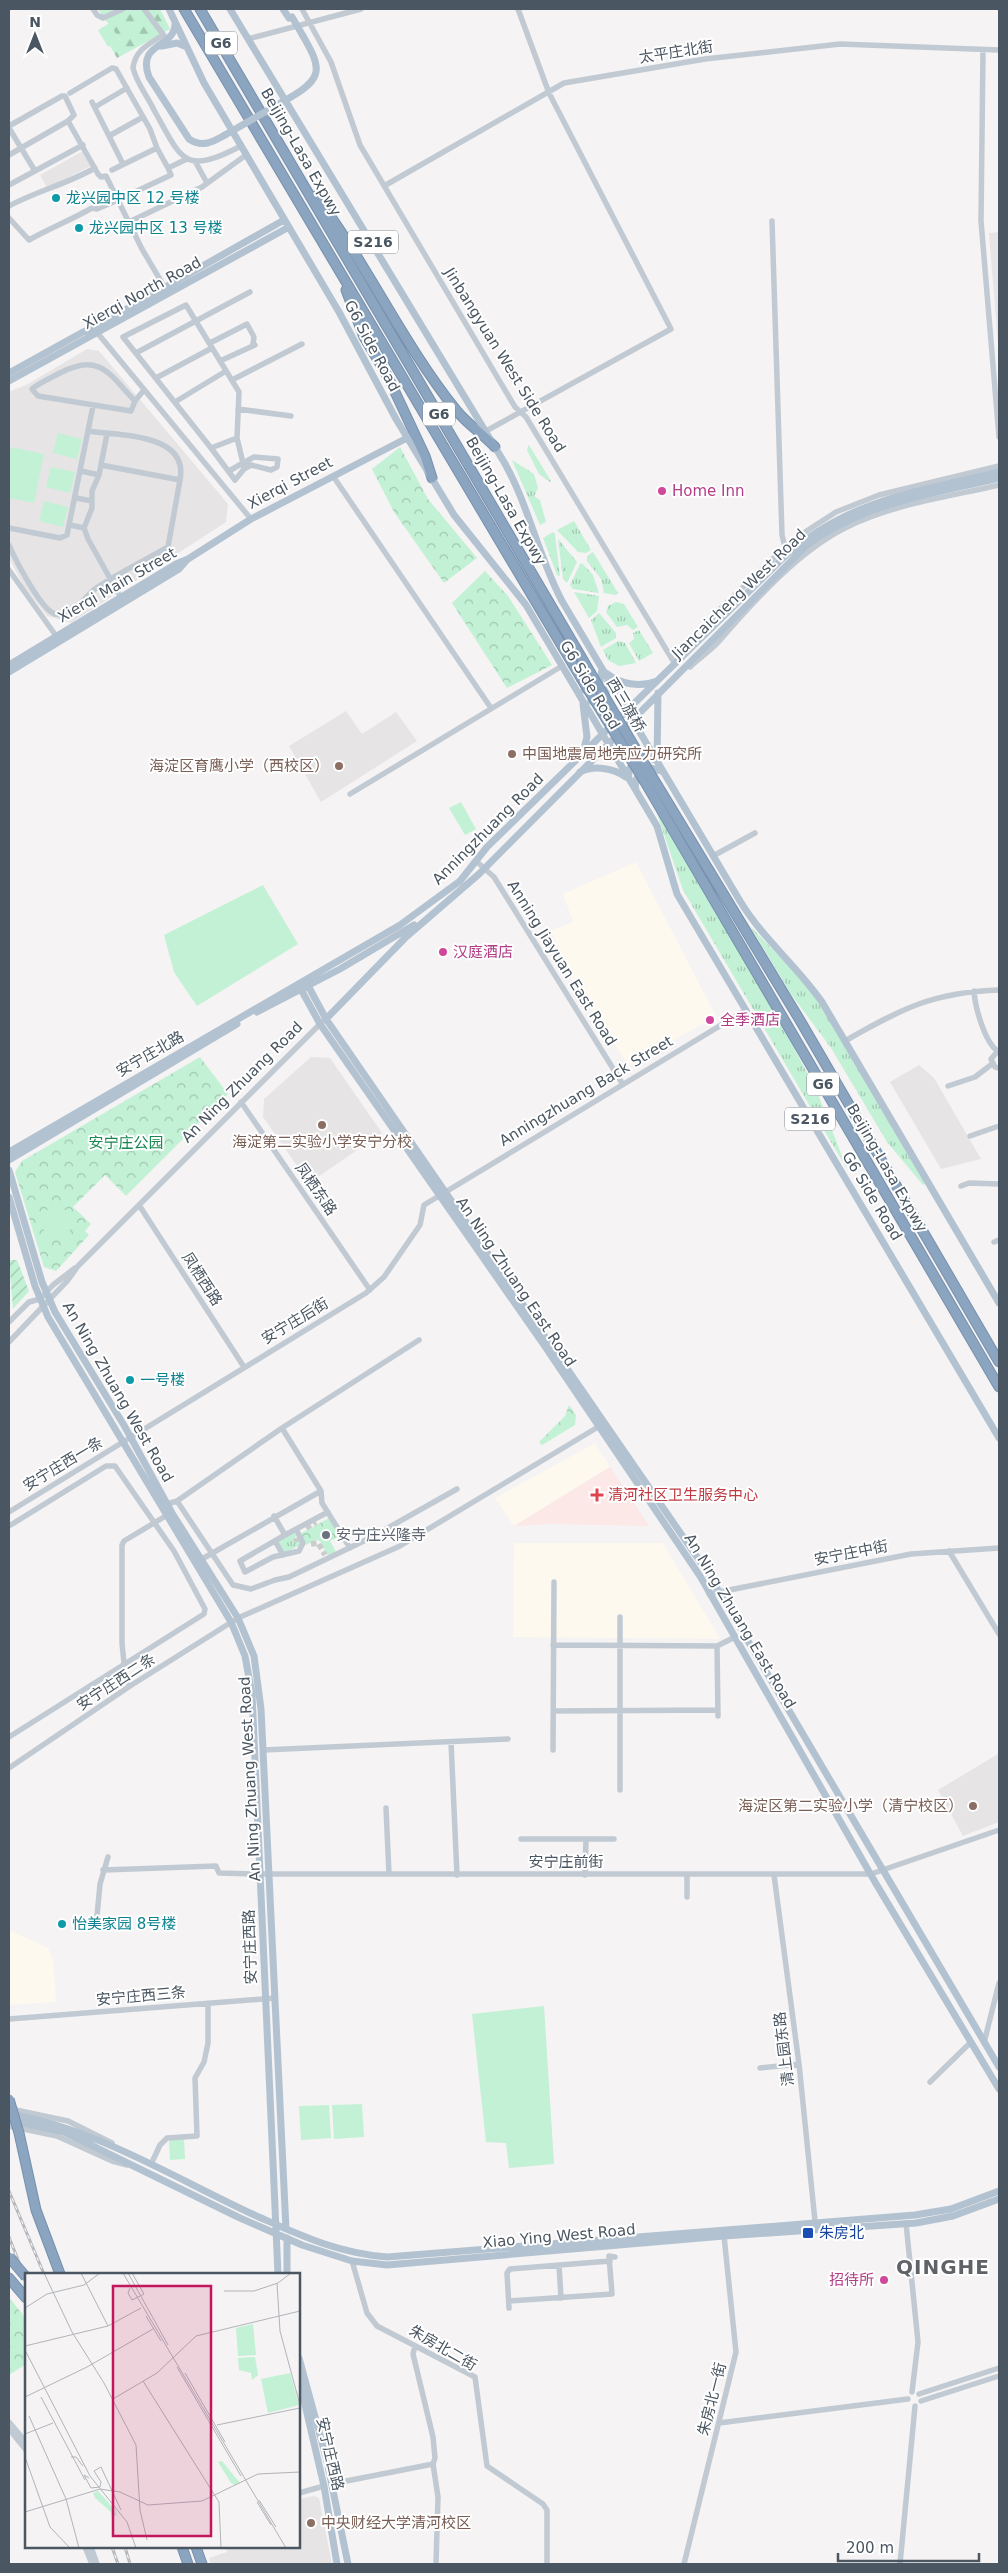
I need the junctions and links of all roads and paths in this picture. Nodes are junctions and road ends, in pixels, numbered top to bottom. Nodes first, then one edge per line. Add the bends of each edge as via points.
1 (93, 9) edge
2 (123, 9) edge
3 (144, 9) edge
4 (169, 9) edge
5 (184, 9) edge
6 (200, 9) edge
7 (230, 9) edge
8 (283, 9) edge
9 (287, 9) edge
10 (302, 9) edge
11 (361, 9) edge
12 (518, 9) edge
13 (290, 18) junction
14 (174, 19) junction
15 (310, 22) junction
16 (165, 37) junction
17 (248, 39) junction
18 (187, 48) junction
19 (983, 50) junction
20 (999, 50) edge
21 (229, 84) dead end
22 (127, 88) junction
23 (70, 92) dead end
24 (549, 92) junction
25 (143, 117) junction
26 (68, 121) junction
27 (9, 127) edge
28 (224, 134) junction
29 (109, 136) junction
30 (82, 145) junction
31 (241, 146) junction
32 (21, 148) junction
33 (157, 148) junction
34 (228, 154) junction
35 (9, 155) edge
36 (246, 155) junction
37 (185, 157) junction
38 (288, 157) junction
39 (194, 161) junction
40 (234, 163) junction
41 (123, 164) junction
42 (276, 164) junction
43 (95, 168) junction
44 (168, 168) junction
45 (112, 170) dead end
46 (35, 171) junction
47 (207, 183) junction
48 (9, 185) edge
49 (384, 186) junction
50 (121, 198) junction
51 (9, 206) edge
52 (9, 218) edge
53 (284, 220) junction
54 (772, 221) dead end
55 (130, 222) junction
56 (289, 227) junction
57 (337, 266) junction
58 (165, 288) junction
59 (250, 292) dead end
60 (196, 321) junction
61 (95, 331) junction
62 (302, 344) dead end
63 (211, 346) junction
64 (136, 353) junction
65 (220, 362) junction
66 (226, 371) junction
67 (9, 373) edge
68 (156, 378) junction
69 (232, 380) junction
70 (9, 382) edge
71 (144, 390) junction
72 (135, 400) junction
73 (175, 402) junction
74 (93, 406) junction
75 (238, 409) junction
76 (520, 412) junction
77 (291, 416) dead end
78 (88, 431) junction
79 (486, 431) junction
80 (107, 434) junction
81 (999, 437) edge
82 (236, 438) junction
83 (408, 438) junction
84 (495, 447) junction
85 (211, 448) junction
86 (101, 465) junction
87 (244, 466) junction
88 (999, 466) edge
89 (81, 471) junction
90 (229, 471) junction
91 (999, 472) edge
92 (99, 475) junction
93 (333, 476) junction
94 (432, 478) junction
95 (999, 478) edge
96 (180, 480) junction
97 (999, 484) edge
98 (76, 498) junction
99 (92, 501) junction
100 (251, 519) junction
101 (70, 525) junction
102 (9, 528) edge
103 (84, 528) junction
104 (9, 545) edge
105 (789, 553) junction
106 (188, 559) junction
107 (10, 574) edge
108 (110, 580) junction
109 (121, 598) junction
110 (58, 639) junction
111 (674, 664) junction
112 (9, 665) edge
113 (562, 666) junction
114 (601, 667) junction
115 (9, 672) edge
116 (590, 672) joint
117 (581, 678) joint
118 (607, 678) junction
119 (661, 678) junction
120 (573, 685) junction
121 (580, 696) junction
122 (658, 698) junction
123 (491, 708) junction
124 (627, 711) junction
125 (631, 718) junction
126 (603, 734) junction
127 (607, 743) junction
128 (579, 757) junction
129 (661, 768) junction
130 (575, 775) junction
131 (649, 780) junction
132 (630, 782) junction
133 (637, 792) junction
134 (350, 794) dead end
135 (755, 833) dead end
136 (713, 856) junction
137 (476, 861) junction
138 (484, 867) junction
139 (431, 914) junction
140 (303, 984) junction
141 (999, 990) edge
142 (974, 991) junction
143 (746, 1010) junction
144 (323, 1021) junction
145 (845, 1041) junction
146 (998, 1052) edge
147 (992, 1064) junction
148 (999, 1068) edge
149 (622, 1083) junction
150 (948, 1086) dead end
151 (241, 1102) junction
152 (999, 1126) edge
153 (970, 1136) dead end
154 (9, 1152) edge
155 (9, 1160) edge
156 (9, 1170) edge
157 (999, 1184) edge
158 (961, 1186) dead end
159 (443, 1192) junction
160 (9, 1197) edge
161 (139, 1205) junction
162 (370, 1290) junction
163 (48, 1296) junction
164 (42, 1302) junction
165 (999, 1303) edge
166 (9, 1322) edge
167 (419, 1340) dead end
168 (9, 1342) edge
169 (999, 1362) edge
170 (244, 1366) junction
171 (999, 1387) edge
172 (598, 1427) junction
173 (282, 1428) junction
174 (999, 1438) edge
175 (127, 1440) junction
176 (457, 1489) dead end
177 (321, 1491) junction
178 (177, 1501) junction
179 (167, 1504) junction
180 (9, 1512) edge
181 (329, 1513) junction
182 (169, 1515) junction
183 (274, 1516) junction
184 (154, 1522) junction
185 (316, 1522) tunnel mouth
186 (9, 1526) edge
187 (296, 1529) junction
188 (285, 1535) junction
189 (275, 1541) junction
190 (350, 1548) junction
191 (999, 1548) edge
192 (949, 1551) junction
193 (213, 1552) junction
194 (283, 1555) junction
195 (202, 1559) junction
196 (554, 1582) dead end
197 (716, 1590) junction
198 (709, 1594) junction
199 (620, 1617) dead end
200 (234, 1620) junction
201 (999, 1634) edge
202 (735, 1638) junction
203 (553, 1645) junction
204 (619, 1645) junction
205 (717, 1646) junction
206 (122, 1666) junction
207 (130, 1686) junction
208 (554, 1711) junction
209 (620, 1711) junction
210 (9, 1737) edge
211 (508, 1739) dead end
212 (451, 1742) junction
213 (263, 1750) junction
214 (553, 1750) dead end
215 (9, 1768) edge
216 (620, 1790) dead end
217 (386, 1808) dead end
218 (999, 1830) edge
219 (521, 1839) dead end
220 (586, 1839) junction
221 (614, 1839) dead end
222 (108, 1857) dead end
223 (103, 1870) junction
224 (881, 1870) junction
225 (269, 1873) junction
226 (260, 1874) junction
227 (389, 1874) junction
228 (871, 1874) junction
229 (457, 1875) junction
230 (585, 1875) junction
231 (686, 1875) junction
232 (774, 1875) junction
233 (687, 1897) dead end
234 (97, 1916) dead end
235 (999, 1984) edge
236 (266, 1998) junction
237 (275, 1998) junction
238 (208, 2003) junction
239 (9, 2019) edge
240 (971, 2042) junction
241 (984, 2043) junction
242 (798, 2064) junction
243 (999, 2067) edge
244 (760, 2068) dead end
245 (930, 2082) dead end
246 (999, 2089) edge
247 (9, 2099) edge
248 (9, 2109) edge
249 (9, 2114) edge
250 (9, 2120) edge
251 (9, 2126) edge
252 (153, 2160) dead end
253 (138, 2163) junction
254 (999, 2191) edge
255 (999, 2199) edge
256 (815, 2221) junction
257 (906, 2223) junction
258 (275, 2224) junction
259 (286, 2229) junction
260 (275, 2233) junction
261 (724, 2236) junction
262 (287, 2238) junction
263 (9, 2258) edge
264 (352, 2261) junction
265 (559, 2265) junction
266 (60, 2273) edge
267 (278, 2273) edge
268 (287, 2273) edge
269 (25, 2276) edge
270 (9, 2278) edge
271 (25, 2297) edge
272 (561, 2298) junction
273 (415, 2346) junction
274 (300, 2362) edge
275 (999, 2368) edge
276 (999, 2376) edge
277 (300, 2384) edge
278 (912, 2392) junction
279 (920, 2397) junction
280 (908, 2399) junction
281 (915, 2406) junction
282 (9, 2422) edge
283 (719, 2423) junction
284 (9, 2429) edge
285 (25, 2441) edge
286 (25, 2449) edge
287 (433, 2464) junction
288 (328, 2485) junction
289 (300, 2493) edge
290 (85, 2548) edge
291 (91, 2548) edge
292 (182, 2548) edge
293 (196, 2548) edge
294 (200, 2548) edge
295 (92, 2564) edge
296 (97, 2564) edge
297 (188, 2564) edge
298 (203, 2564) edge
299 (337, 2564) edge
300 (348, 2564) edge
301 (436, 2564) edge
302 (547, 2564) edge
303 (684, 2564) edge
304 (900, 2564) edge

1 - 2 street via 104,18
3 - 16 street
4 - 14 main road, G6 Side Road / S216
5 - 42 highway, Beijing-Lasa Expwy / G6
6 - 38 highway, Beijing-Lasa Expwy / G6
7 - 17 main road, G6 Side Road / S216
8 - 13 main road
9 - 13 main road
10 - 15 street, Jinbangyuan West Side Road
11 - 15 street
12 - 24 street
13 - 28 main road, bridge via 314,57 316,72 309,86
14 - 16 main road via 175,30
14 - 18 main road, G6 Side Road / S216
15 - 17 street
15 - 49 street, Jinbangyuan West Side Road via 331,62 357,138
16 - 28 main road via 150,53 146,68 183,132 198,144 210,143
16 - 37 street via 139,52 134,72 176,151
17 - 79 main road, G6 Side Road / S216
18 - 28 main road via 177,43 160,48 151,60 154,77 190,135 207,140
18 - 31 main road, G6 Side Road / S216
19 - 20 street, 太平庄北街
19 - 24 street, 太平庄北街 via 840,44 696,61 564,83
19 - 81 street via 981,221
21 - 42 highway, Beijing-Lasa Expwy / G6
22 - 23 street via 116,69 112,68
22 - 25 street
22 - 29 street via 94,104
24 - 49 street, 太平庄北街
24 - 76 street via 671,329
25 - 29 street
25 - 33 street
26 - 27 street via 74,115 65,96 62,96
26 - 30 street
26 - 32 street
27 - 32 street
29 - 41 street
30 - 43 street
30 - 46 street
31 - 34 street
31 - 36 main road, G6 Side Road / S216
32 - 35 street
32 - 46 street
33 - 41 street
33 - 44 street
34 - 39 street via 215,160
34 - 40 street
36 - 40 street
36 - 53 main road, G6 Side Road / S216
37 - 39 street
37 - 44 street
38 - 84 highway via 337,223 457,412
38 - 116 highway, Beijing-Lasa Expwy / G6
39 - 47 street
40 - 47 street
41 - 45 street
42 - 57 highway, Beijing-Lasa Expwy / G6
43 - 50 street via 101,177 106,176
43 - 51 street via 70,182 63,182 40,194 31,194
44 - 50 street via 171,175
46 - 48 street
47 - 55 street
49 - 76 street, Jinbangyuan West Side Road
50 - 52 street via 97,209 92,208 29,240
50 - 55 street
53 - 56 main road, G6 Side Road / S216
53 - 58 main road, Xierqi North Road
54 - 105 street via 782,539
55 - 58 street
56 - 61 main road, Xierqi North Road
56 - 83 main road, G6 Side Road / S216
57 - 94 highway via 364,337 388,377
57 - 117 highway, Beijing-Lasa Expwy / G6
58 - 61 main road, Xierqi North Road
59 - 60 street
60 - 63 street
60 - 64 street
60 - 64 street via 186,304 123,336
61 - 67 main road, Xierqi North Road via 83,332
61 - 70 main road, Xierqi North Road
61 - 71 street
62 - 69 street
63 - 65 street
63 - 65 street via 247,324 254,344
63 - 68 street
64 - 68 street
65 - 66 street
66 - 69 street
66 - 73 street
68 - 73 street
69 - 75 street via 239,392
71 - 72 street
71 - 100 street
72 - 74 street via 131,411
72 - 74 street via 105,369 98,366 76,364 32,389 38,396
73 - 85 street
74 - 78 street
75 - 77 street
75 - 82 street
76 - 79 street
76 - 111 street, Jinbangyuan West Side Road
78 - 80 street
78 - 89 street
79 - 84 main road, G6 Side Road / S216
80 - 86 street
80 - 96 street via 162,442 180,462
82 - 85 street
82 - 87 street
83 - 93 main road, Xierqi Street
83 - 94 main road, G6 Side Road / S216
84 - 114 main road, G6 Side Road / S216 via 518,489 556,590
85 - 90 street
86 - 92 street
86 - 96 street
87 - 87 street via 254,457 278,459 277,467 271,470
87 - 90 street
87 - 90 street via 236,480
88 - 105 street, Jiancaicheng West Road via 864,500 828,516
89 - 92 street
89 - 98 street
91 - 105 main road, Jiancaicheng West Road via 862,507 820,528
92 - 99 street via 92,489
93 - 100 main road, Xierqi Street
93 - 123 street
94 - 113 main road, G6 Side Road / S216 via 458,521 521,597
95 - 105 main road, Jiancaicheng West Road via 867,511
96 - 108 street via 168,547
97 - 122 street, Jiancaicheng West Road via 879,514 836,533 797,562
98 - 99 street
98 - 101 street
99 - 103 street via 92,510
100 - 106 main road, Xierqi Street
101 - 102 street via 67,535 62,538
101 - 103 street
103 - 108 street
104 - 108 street via 26,579 53,614 68,612 84,603 93,590
105 - 111 main road, Jiancaicheng West Road
105 - 122 main road, Jiancaicheng West Road
106 - 109 main road, Xierqi Main Street
106 - 110 main road, Xierqi Main Street via 179,569
107 - 110 street
108 - 109 street
109 - 110 main road, Xierqi Main Street
110 - 112 main road, Xierqi Main Street
110 - 115 main road, Xierqi Main Street
111 - 119 main road, Jiancaicheng West Road
113 - 120 main road, G6 Side Road / S216
113 - 123 street
114 - 118 main road, G6 Side Road / S216
114 - 119 main road via 611,677 630,684 651,683
114 - 120 main road via 602,678 597,685 583,690
116 - 131 highway, 西三旗桥 / G6, bridge
117 - 131 highway, 西三旗桥 / G6, bridge
118 - 121 main road via 608,689 604,696 584,701
118 - 124 main road, G6 Side Road / S216
119 - 124 main road, Jiancaicheng West Road
120 - 121 main road, G6 Side Road / S216
121 - 126 main road, G6 Side Road / S216
121 - 128 main road via 587,737
122 - 125 main road, Jiancaicheng West Road
122 - 129 main road via 656,752
123 - 134 street
124 - 125 main road, G6 Side Road / S216
124 - 126 main road, Anningzhuang Road
125 - 127 main road, Jiancaicheng West Road
125 - 129 main road, G6 Side Road / S216
126 - 127 main road, G6 Side Road / S216
126 - 128 main road, Anningzhuang Road
127 - 130 main road, Anningzhuang Road
127 - 132 main road, G6 Side Road / S216
128 - 137 main road, Anningzhuang Road
129 - 132 main road via 646,757 633,763 628,771
129 - 133 main road via 639,774 635,781
129 - 136 main road, G6 Side Road / S216
130 - 132 main road via 586,769 606,769 621,774
130 - 138 main road, Anningzhuang Road
131 - 169 highway, Beijing-Lasa Expwy / G6 via 798,1017
131 - 171 highway, Beijing-Lasa Expwy / G6
132 - 133 main road, G6 Side Road / S216
133 - 143 main road, G6 Side Road / S216 via 660,834 677,894
135 - 136 street
136 - 145 main road, G6 Side Road / S216 via 751,919 810,985
137 - 138 street, Anning Jiayuan East Road
137 - 140 main road, Anningzhuang Road via 460,881 414,915
138 - 139 main road, Anningzhuang Road
138 - 149 street, Anning Jiayuan East Road via 494,877
139 - 140 main road via 340,969
139 - 144 main road, An Ning Zhuang Road
140 - 144 main road, An Ning Zhuang East Road
140 - 154 main road, 安宁庄北路
140 - 155 main road, 安宁庄北路
141 - 142 street
142 - 145 street via 918,1002
142 - 146 street via 978,1015
143 - 149 street, Anningzhuang Back Street
143 - 174 main road, G6 Side Road / S216
144 - 151 street, An Ning Zhuang Road
144 - 159 main road, An Ning Zhuang East Road
145 - 165 main road, G6 Side Road / S216
146 - 147 street via 993,1054
147 - 148 street
147 - 150 street via 975,1077
149 - 159 street, Anningzhuang Back Street
151 - 161 street, An Ning Zhuang Road
151 - 162 street, 凤栖东路
152 - 153 street
156 - 163 main road, An Ning Zhuang West Road
157 - 158 street via 969,1183
159 - 162 street, 安宁庄后街 via 424,1205 420,1224 384,1277
159 - 172 main road, An Ning Zhuang East Road
159 - 197 main road, An Ning Zhuang East Road via 708,1573
160 - 164 main road
161 - 163 street, An Ning Zhuang Road via 68,1280
161 - 170 street, 凤栖西路
162 - 170 street, 安宁庄后街
163 - 164 street, An Ning Zhuang Road
163 - 175 main road, An Ning Zhuang West Road
164 - 166 street, An Ning Zhuang Road via 29,1302
164 - 168 street, An Ning Zhuang Road via 36,1315
164 - 175 main road
167 - 173 street
170 - 175 street, 安宁庄后街
172 - 198 main road, An Ning Zhuang East Road
172 - 200 street, 安宁庄西二条 via 400,1546
173 - 177 street
173 - 178 street
175 - 179 main road, An Ning Zhuang West Road
175 - 180 street, 安宁庄西一条
175 - 182 main road
176 - 190 street
177 - 181 street via 322,1503
177 - 183 street
178 - 179 street
178 - 193 street
179 - 182 main road, An Ning Zhuang West Road
181 - 185 street
181 - 187 street
181 - 190 street
182 - 184 street
182 - 195 main road, An Ning Zhuang West Road
182 - 200 main road
183 - 188 street
183 - 193 street
184 - 186 street via 115,1466 106,1466
184 - 206 street via 122,1545
184 - 206 street via 204,1604 204,1614
187 - 188 street
187 - 194 street via 297,1537 303,1543 299,1551
188 - 189 street
189 - 194 street
189 - 194 street via 248,1556 253,1567
190 - 193 street via 289,1577 251,1590 233,1584
191 - 192 street, 安宁庄中街
192 - 197 street, 安宁庄中街 via 911,1554
192 - 201 street
193 - 195 street
195 - 200 main road, An Ning Zhuang West Road
196 - 203 street
197 - 198 street, 安宁庄中街
197 - 224 main road, An Ning Zhuang East Road
198 - 202 main road, An Ning Zhuang East Road
199 - 204 street
200 - 207 street, 安宁庄西二条
200 - 213 main road, An Ning Zhuang West Road via 258,1672
200 - 226 main road, 安宁庄西路 via 252,1694
202 - 205 street
202 - 228 main road, An Ning Zhuang East Road
203 - 204 street
203 - 208 street
204 - 205 street
204 - 209 street
205 - 209 street via 718,1713
206 - 207 street
206 - 210 street
207 - 215 street, 安宁庄西二条
208 - 209 street
208 - 214 street
209 - 216 street
211 - 212 street
212 - 213 street
212 - 229 street
213 - 225 main road, An Ning Zhuang West Road
217 - 227 street
218 - 224 street
219 - 220 street
220 - 221 street
220 - 230 street
222 - 223 street
223 - 226 street, 安宁庄前街 via 216,1866 219,1873
223 - 234 street
224 - 228 street
224 - 241 main road, An Ning Zhuang East Road
225 - 226 street, 安宁庄前街
225 - 227 street, 安宁庄前街
225 - 237 main road, An Ning Zhuang West Road
226 - 236 main road, 安宁庄西路
227 - 229 street, 安宁庄前街
228 - 232 street, 安宁庄前街
228 - 240 main road, An Ning Zhuang East Road
229 - 230 street, 安宁庄前街
230 - 231 street, 安宁庄前街
231 - 232 street, 安宁庄前街
231 - 233 street
232 - 242 street, 清上园东路
235 - 241 street
236 - 237 street, 安宁庄西三条
236 - 238 street, 安宁庄西三条
236 - 258 main road, 安宁庄西路
237 - 259 main road, An Ning Zhuang West Road
238 - 239 street, 安宁庄西三条
238 - 252 street via 208,2043 204,2062 195,2078 197,2136 167,2138
240 - 245 street
240 - 246 main road, An Ning Zhuang East Road
241 - 243 main road, An Ning Zhuang East Road
242 - 244 street
242 - 256 street, 清上园东路
247 - 266 highway, bridge via 36,2210
248 - 253 street, Xiao Ying West Road via 68,2121 112,2142
249 - 253 main road, Xiao Ying West Road via 66,2127
250 - 253 main road, Xiao Ying West Road via 64,2132
251 - 253 street, Xiao Ying West Road via 57,2136 112,2161
253 - 258 main road, Xiao Ying West Road
253 - 260 main road, Xiao Ying West Road
254 - 256 main road, Xiao Ying West Road via 951,2208 916,2215
255 - 257 main road, Xiao Ying West Road via 953,2216
256 - 259 main road, Xiao Ying West Road via 387,2257 331,2247
257 - 261 main road, Xiao Ying West Road
257 - 278 street via 918,2342
258 - 259 main road, Xiao Ying West Road
258 - 260 main road, 安宁庄西路
259 - 262 street
260 - 262 main road, Xiao Ying West Road
260 - 267 main road, 安宁庄西路
261 - 264 main road, Xiao Ying West Road via 387,2265
261 - 283 street, 朱房北一街 via 736,2346
262 - 264 main road, Xiao Ying West Road
262 - 268 main road
263 - 269 highway, bridge
264 - 273 street, 朱房北二街 via 367,2313 377,2326
265 - 272 street
265 - 272 street via 510,2269 507,2273 509,2305
265 - 272 street via 613,2259 612,2294
270 - 271 highway
273 - 287 street via 414,2354 433,2437
273 - 302 street, 朱房北二街 via 475,2378 486,2466 543,2504 547,2510
274 - 288 main road
275 - 279 street
276 - 279 street
277 - 288 main road, 安宁庄西路
278 - 279 street
278 - 280 street
279 - 281 street
280 - 281 street
280 - 283 street
281 - 304 street
282 - 285 street
283 - 303 street, 朱房北一街
284 - 286 street
287 - 288 street
287 - 301 street via 438,2497
288 - 289 street
288 - 299 main road, 安宁庄西路
288 - 300 main road
290 - 295 street
291 - 296 street
292 - 297 highway
293 - 298 highway
294 - 298 highway

